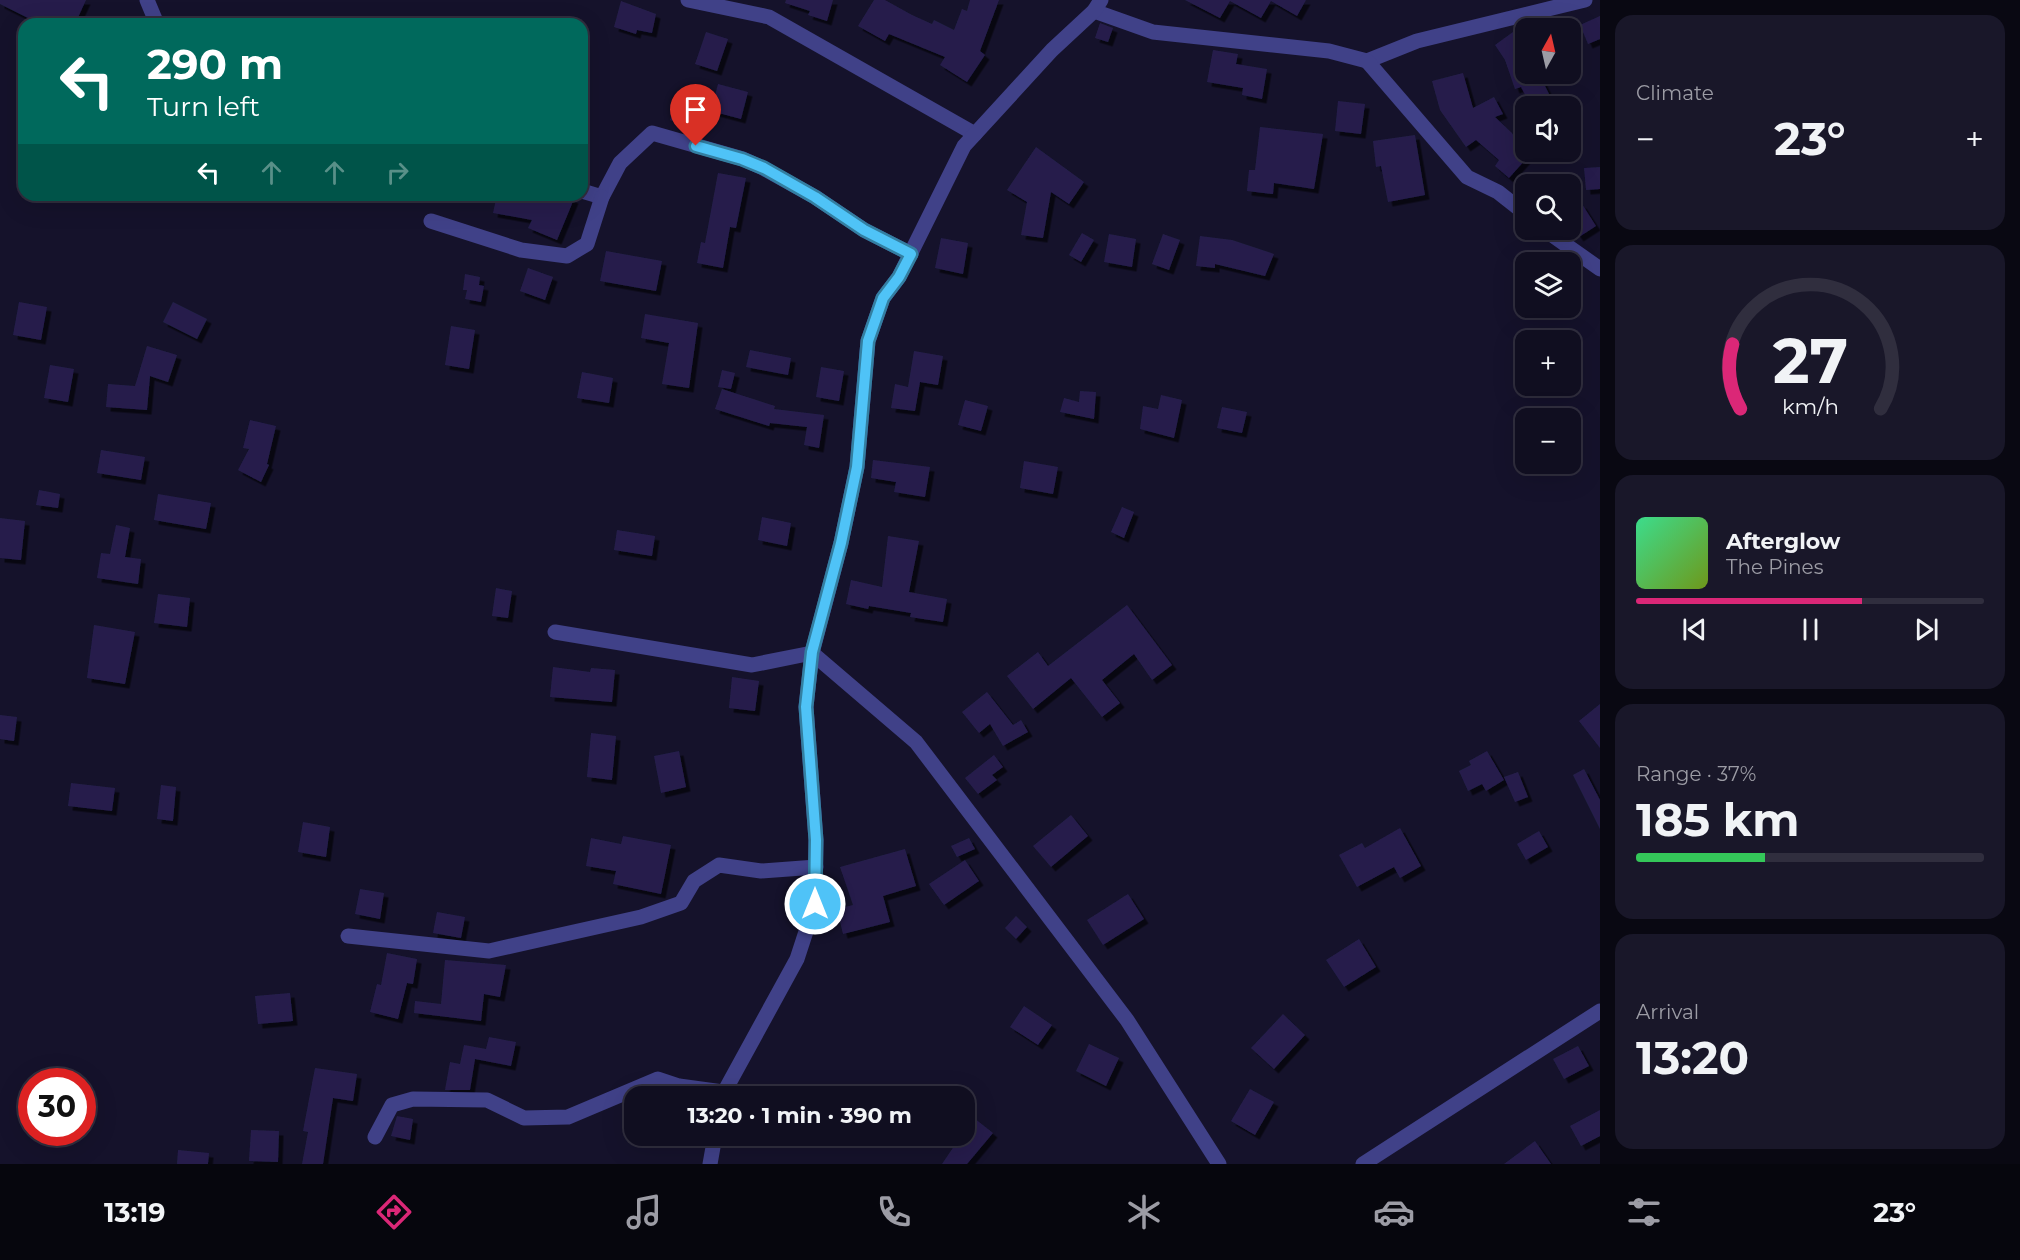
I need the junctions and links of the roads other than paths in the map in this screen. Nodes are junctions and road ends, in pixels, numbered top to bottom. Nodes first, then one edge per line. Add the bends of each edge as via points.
1 (147, 0) edge
2 (688, 0) edge
3 (1585, 0) edge
4 (1097, 6) edge
5 (154, 18) edge
6 (1367, 61) junction
7 (975, 134) junction
8 (588, 193) edge
9 (602, 197) junction
10 (1515, 205) edge
11 (431, 221) dead end
12 (1559, 240) edge
13 (911, 254) junction
14 (1600, 269) edge
15 (555, 632) dead end
16 (812, 652) junction
17 (816, 867) junction
18 (348, 936) dead end
19 (1600, 1011) edge
20 (641, 1086) edge
21 (679, 1086) edge
22 (727, 1086) edge
23 (624, 1093) edge
24 (375, 1137) dead end
25 (713, 1146) edge
26 (1368, 1163) edge
27 (710, 1164) edge
28 (1219, 1164) edge

1 - 5 street
2 - 7 street via 770,17
3 - 6 street via 1417,42
4 - 6 street via 1153,32 1329,51
4 - 7 street
6 - 10 street via 1467,177
7 - 13 street via 964,146
8 - 9 street
9 - 11 street via 587,244 567,256 521,250
9 - 13 street via 620,163 652,133 764,168 864,230
12 - 14 street
13 - 16 street via 883,298 868,341 857,467
15 - 16 street via 752,665
16 - 17 street via 806,707
16 - 28 street via 916,742 1127,1020
17 - 18 street via 761,871 719,865 694,881 681,903 641,917 489,951
17 - 22 street via 815,904 797,959
19 - 26 street
20 - 21 street via 657,1079
23 - 24 street via 568,1117 524,1118 487,1100 413,1099 392,1105
25 - 27 street

